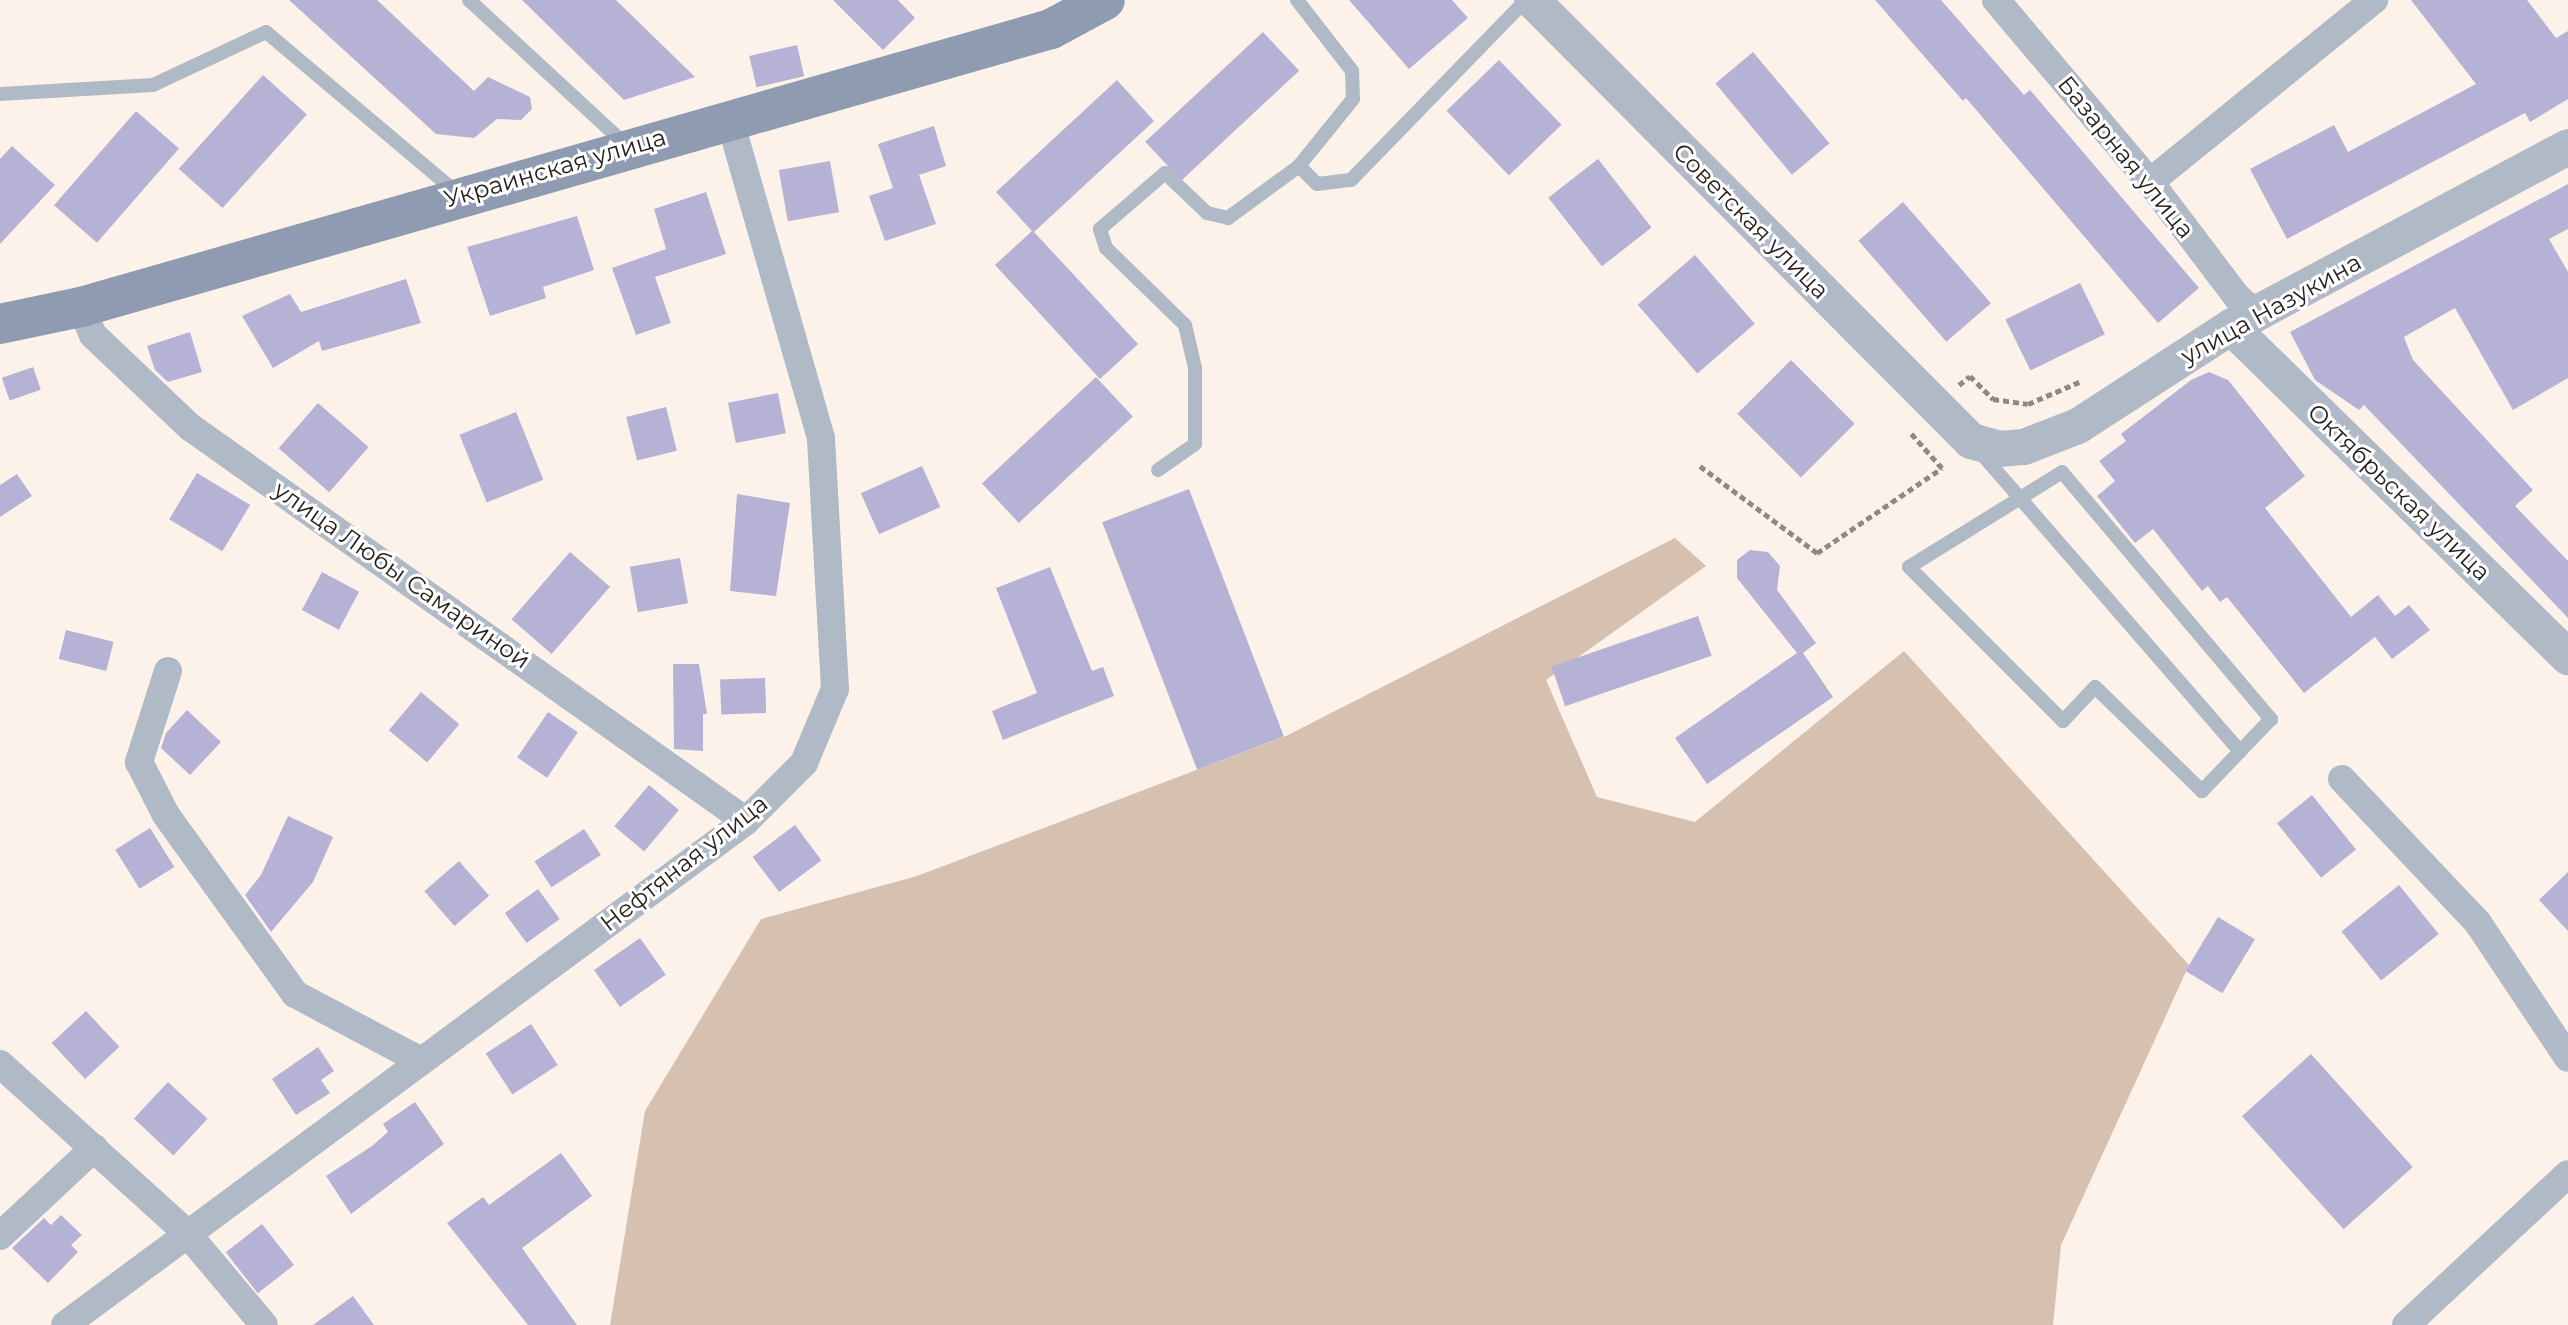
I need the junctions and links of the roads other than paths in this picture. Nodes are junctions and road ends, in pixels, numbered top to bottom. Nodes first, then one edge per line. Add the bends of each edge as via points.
1 (469, 0) edge
2 (1105, 0) edge
3 (1297, 0) edge
4 (1529, 0) edge
5 (1996, 0) edge
6 (2374, 0) edge
7 (0, 94) edge
8 (729, 118) junction
9 (628, 147) junction
10 (2568, 147) edge
11 (1299, 166) junction
12 (2150, 182) junction
13 (459, 195) junction
14 (81, 307) junction
15 (2244, 321) junction
16 (0, 324) edge
17 (1971, 441) junction
18 (1158, 470) dead end
19 (2018, 498) junction
20 (2568, 657) edge
21 (168, 671) dead end
22 (2240, 751) junction
23 (2342, 779) dead end
24 (746, 821) junction
25 (2568, 1058) edge
26 (419, 1060) junction
27 (0, 1064) edge
28 (94, 1148) junction
29 (2568, 1174) edge
30 (186, 1232) junction
31 (0, 1236) edge
32 (65, 1325) edge
33 (264, 1325) edge
34 (2406, 1325) edge

1 - 9 lane
2 - 8 main road, Украинская улица via 1051,29
3 - 11 lane via 1352,71 1353,99
4 - 11 lane via 1351,180 1317,184
4 - 17 street, Советская улица
5 - 12 street, Базарная улица
6 - 12 street
7 - 13 lane via 153,85 266,32
8 - 9 main road, Украинская улица
8 - 24 street, Нефтяная улица via 821,438 835,689 804,763
9 - 13 main road, Украинская улица
10 - 15 street, улица Назукина
11 - 18 lane via 1228,218 1207,213 1165,173 1100,229 1106,248 1185,325 1195,368 1195,444
12 - 15 street, Базарная улица via 2237,297
13 - 14 main road, Украинская улица
14 - 16 main road, Украинская улица
14 - 24 street, улица Любы Самариной via 93,335 190,427
15 - 17 street, улица Назукина via 2078,426 2024,447 2000,449
15 - 20 street, Октябрьская улица
17 - 19 lane
19 - 22 lane
19 - 22 lane via 2062,472 2271,719
19 - 22 lane via 1909,567 2063,721 2095,687 2202,791
21 - 26 street via 139,762 166,815 295,994
23 - 25 street via 2478,923
24 - 26 street, Нефтяная улица
26 - 30 street, Нефтяная улица
27 - 28 street
28 - 30 street
28 - 31 street
29 - 34 street
30 - 32 street, Нефтяная улица
30 - 33 street

